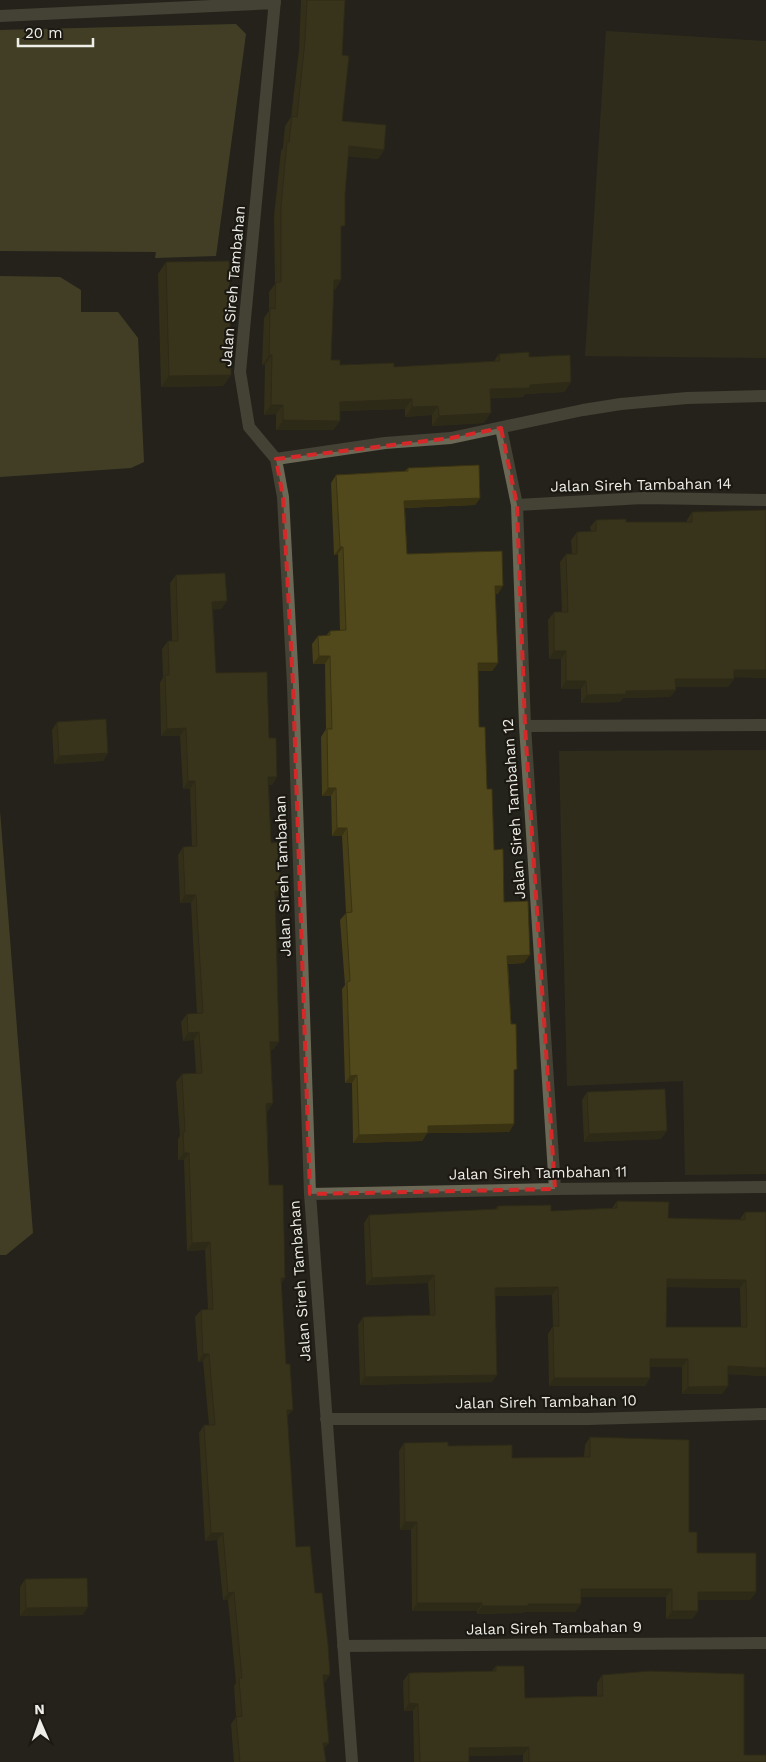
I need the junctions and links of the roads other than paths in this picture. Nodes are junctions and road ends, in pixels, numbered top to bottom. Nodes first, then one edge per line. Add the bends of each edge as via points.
1 (275, 2) edge
2 (0, 16) edge
3 (766, 396) edge
4 (501, 428) junction
5 (276, 459) junction
6 (766, 500) edge
7 (517, 505) junction
8 (766, 725) edge
9 (525, 726) junction
10 (766, 1187) edge
11 (555, 1189) junction
12 (310, 1194) junction
13 (766, 1414) edge
14 (326, 1419) junction
15 (766, 1644) edge
16 (343, 1646) junction
17 (352, 1762) edge

1 - 2 street
1 - 5 street, Jalan Sireh Tambahan via 240,372 249,427
3 - 4 street via 622,404
4 - 5 street via 451,438 385,443
4 - 7 street, Jalan Sireh Tambahan 12
5 - 12 street, Jalan Sireh Tambahan via 283,497 293,685
6 - 7 street, Jalan Sireh Tambahan 14 via 643,498
7 - 9 street, Jalan Sireh Tambahan 12
8 - 9 street
9 - 11 street, Jalan Sireh Tambahan 12
10 - 11 street, Jalan Sireh Tambahan 11
11 - 12 street, Jalan Sireh Tambahan 11
12 - 14 street, Jalan Sireh Tambahan
13 - 14 street, Jalan Sireh Tambahan 10 via 588,1419
14 - 16 street, Jalan Sireh Tambahan
15 - 16 street, Jalan Sireh Tambahan 9
16 - 17 street, Jalan Sireh Tambahan

